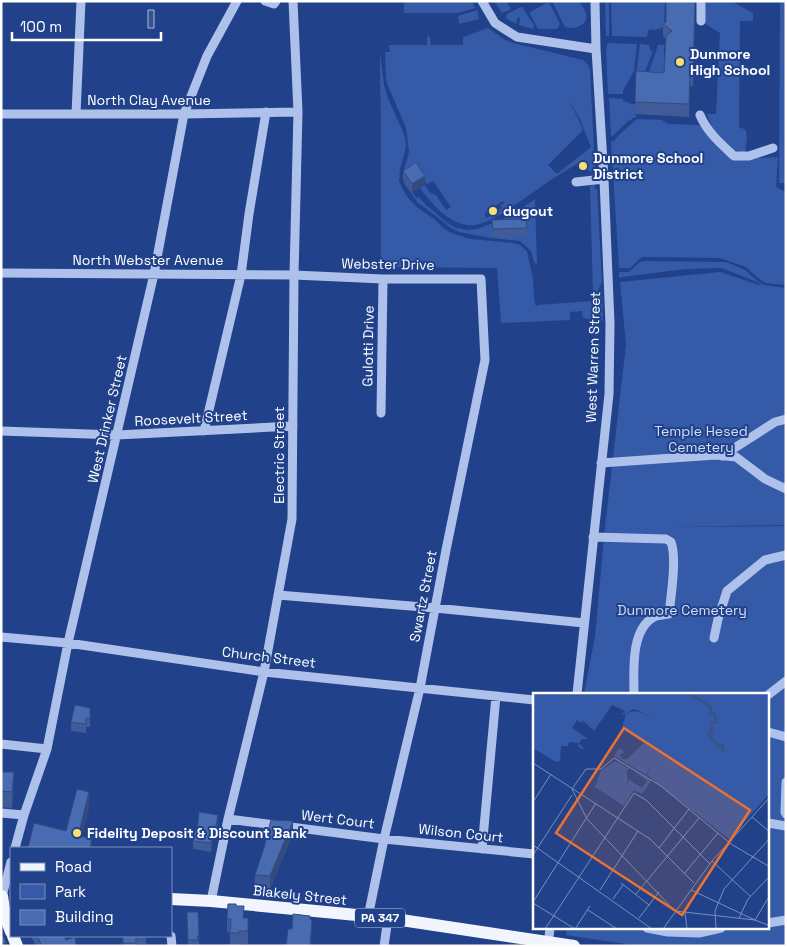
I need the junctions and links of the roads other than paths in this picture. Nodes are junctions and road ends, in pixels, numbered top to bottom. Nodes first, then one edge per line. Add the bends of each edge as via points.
1 (81, 1) edge
2 (237, 1) edge
3 (265, 1) edge
4 (276, 1) edge
5 (293, 1) edge
6 (482, 1) edge
7 (595, 1) edge
8 (701, 1) edge
9 (701, 21) dead end
10 (596, 49) junction
11 (266, 112) junction
12 (298, 112) junction
13 (1, 114) edge
14 (76, 114) junction
15 (184, 114) junction
16 (700, 115) dead end
17 (773, 148) dead end
18 (604, 178) junction
19 (576, 182) dead end
20 (1, 273) edge
21 (154, 274) junction
22 (241, 275) junction
23 (294, 275) junction
24 (384, 279) junction
25 (481, 279) joint
26 (381, 413) dead end
27 (786, 419) edge
28 (293, 426) junction
29 (1, 431) edge
30 (204, 431) junction
31 (117, 435) junction
32 (722, 456) junction
33 (601, 463) junction
34 (786, 489) edge
35 (593, 537) junction
36 (786, 555) edge
37 (278, 595) junction
38 (435, 608) junction
39 (584, 623) junction
40 (1, 637) edge
41 (714, 638) dead end
42 (68, 643) junction
43 (264, 672) junction
44 (786, 681) edge
45 (420, 688) junction
46 (577, 693) edge
47 (634, 693) edge
48 (770, 693) edge
49 (496, 696) junction
50 (533, 700) edge
51 (770, 733) edge
52 (786, 737) edge
53 (1, 744) edge
54 (47, 749) junction
55 (786, 782) edge
56 (1, 814) edge
57 (786, 814) edge
58 (24, 815) junction
59 (228, 819) junction
60 (770, 823) edge
61 (786, 826) edge
62 (384, 839) junction
63 (15, 847) edge
64 (482, 849) junction
65 (533, 854) edge
66 (10, 868) edge
67 (5, 896) edge
68 (172, 899) edge
69 (211, 901) junction
70 (368, 916) junction
71 (388, 918) junction
72 (786, 920) edge
73 (770, 923) edge
74 (550, 930) edge
75 (658, 930) edge
76 (712, 930) edge
77 (9, 933) edge
78 (548, 944) edge
79 (384, 946) edge
80 (574, 946) edge

1 - 14 street
2 - 15 street, West Drinker Street via 207,56
3 - 4 street via 274,4
5 - 12 street, Electric Street
6 - 10 street via 495,23 517,37
7 - 10 street, West Warren Street
8 - 9 street
10 - 18 street, West Warren Street
11 - 12 street, North Clay Avenue
11 - 15 street, North Clay Avenue
11 - 22 street
12 - 23 street, Electric Street
13 - 14 street, North Clay Avenue
14 - 15 street, North Clay Avenue
15 - 21 street, West Drinker Street
16 - 17 street via 704,125 734,156 749,156
18 - 19 street
18 - 33 street, West Warren Street via 610,324 608,394
20 - 21 street, North Webster Avenue
21 - 22 street, North Webster Avenue
21 - 31 street, West Drinker Street
22 - 23 street, North Webster Avenue
22 - 30 street
23 - 24 street, Webster Drive
23 - 28 street, Electric Street
24 - 25 street, Webster Drive
24 - 26 street, Gulotti Drive
25 - 38 street, Swartz Street via 485,360
27 - 32 street via 775,422
28 - 30 street, Roosevelt Street
28 - 37 street, Electric Street via 292,519
29 - 31 street, Roosevelt Street
30 - 31 street, Roosevelt Street
31 - 42 street, West Drinker Street
32 - 33 street
32 - 34 street via 736,457 765,480
33 - 35 street, West Warren Street
35 - 39 street, West Warren Street
35 - 47 street via 666,539 673,547 669,614 654,617 641,632 635,653
36 - 41 street via 765,560 727,591
37 - 38 street
37 - 43 street, Electric Street
38 - 39 street
38 - 45 street, Swartz Street
39 - 46 street, West Warren Street
40 - 42 street, Church Street
42 - 43 street, Church Street
42 - 54 street, West Drinker Street
43 - 45 street, Church Street
43 - 59 street, Electric Street
44 - 48 street
45 - 49 street, Church Street
45 - 62 street, Swartz Street
49 - 50 street, Church Street
49 - 64 street
51 - 52 street
53 - 54 street
54 - 58 street, West Drinker Street
55 - 57 street
56 - 58 street
58 - 63 street, West Drinker Street
59 - 62 street, Wert Court
59 - 69 street, Electric Street
60 - 61 street
62 - 64 street, Wilson Court
62 - 70 street, Swartz Street
64 - 65 street, Wilson Court
66 - 67 street
67 - 77 main road
68 - 69 main road, Blakely Street / PA 347
69 - 70 main road, Blakely Street / PA 347
70 - 71 main road, Blakely Street / PA 347
71 - 78 main road, Blakely Street / PA 347
71 - 79 street
72 - 73 street
74 - 78 street
75 - 76 street via 699,933
78 - 80 main road, Blakely Street / PA 347

